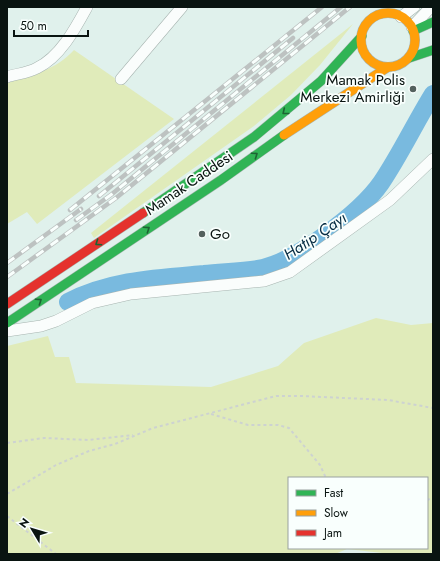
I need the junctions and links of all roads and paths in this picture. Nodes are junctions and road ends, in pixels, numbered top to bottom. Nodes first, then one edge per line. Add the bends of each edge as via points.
1 (86, 7) edge
2 (182, 7) edge
3 (371, 7) edge
4 (414, 7) edge
5 (431, 7) edge
6 (399, 13) edge
7 (433, 22) edge
8 (412, 29) junction
9 (363, 32) junction
10 (433, 50) edge
11 (409, 58) junction
12 (388, 67) junction
13 (7, 77) edge
14 (122, 79) dead end
15 (433, 159) edge
16 (7, 304) edge
17 (7, 323) edge
18 (7, 331) edge
19 (433, 408) edge
20 (211, 414) junction
21 (137, 435) junction
22 (7, 443) edge
23 (326, 477) edge
24 (7, 494) edge
25 (7, 516) edge
26 (56, 554) edge

1 - 13 street via 78,23 54,56 36,68
2 - 14 street
3 - 9 main road, Mamak Caddesi
4 - 6 street
5 - 8 street
6 - 8 main road
6 - 9 main road via 377,16
7 - 8 main road
8 - 11 main road via 415,43
9 - 12 main road via 362,44 368,58 374,63
9 -> 16 main road, Mamak Caddesi via 321,81 266,127 211,168
10 - 11 main road
11 - 12 main road via 396,66
17 -> 12 main road, Mamak Caddesi
15 - 18 street via 390,200 290,272 264,281 131,294 92,303 41,326
19 - 20 path via 388,400 288,396 268,398
20 - 21 path via 153,428
20 - 23 path via 248,425 278,425 289,428 320,464
21 - 22 path via 88,440 44,438
21 - 24 path via 56,465
25 - 26 path

